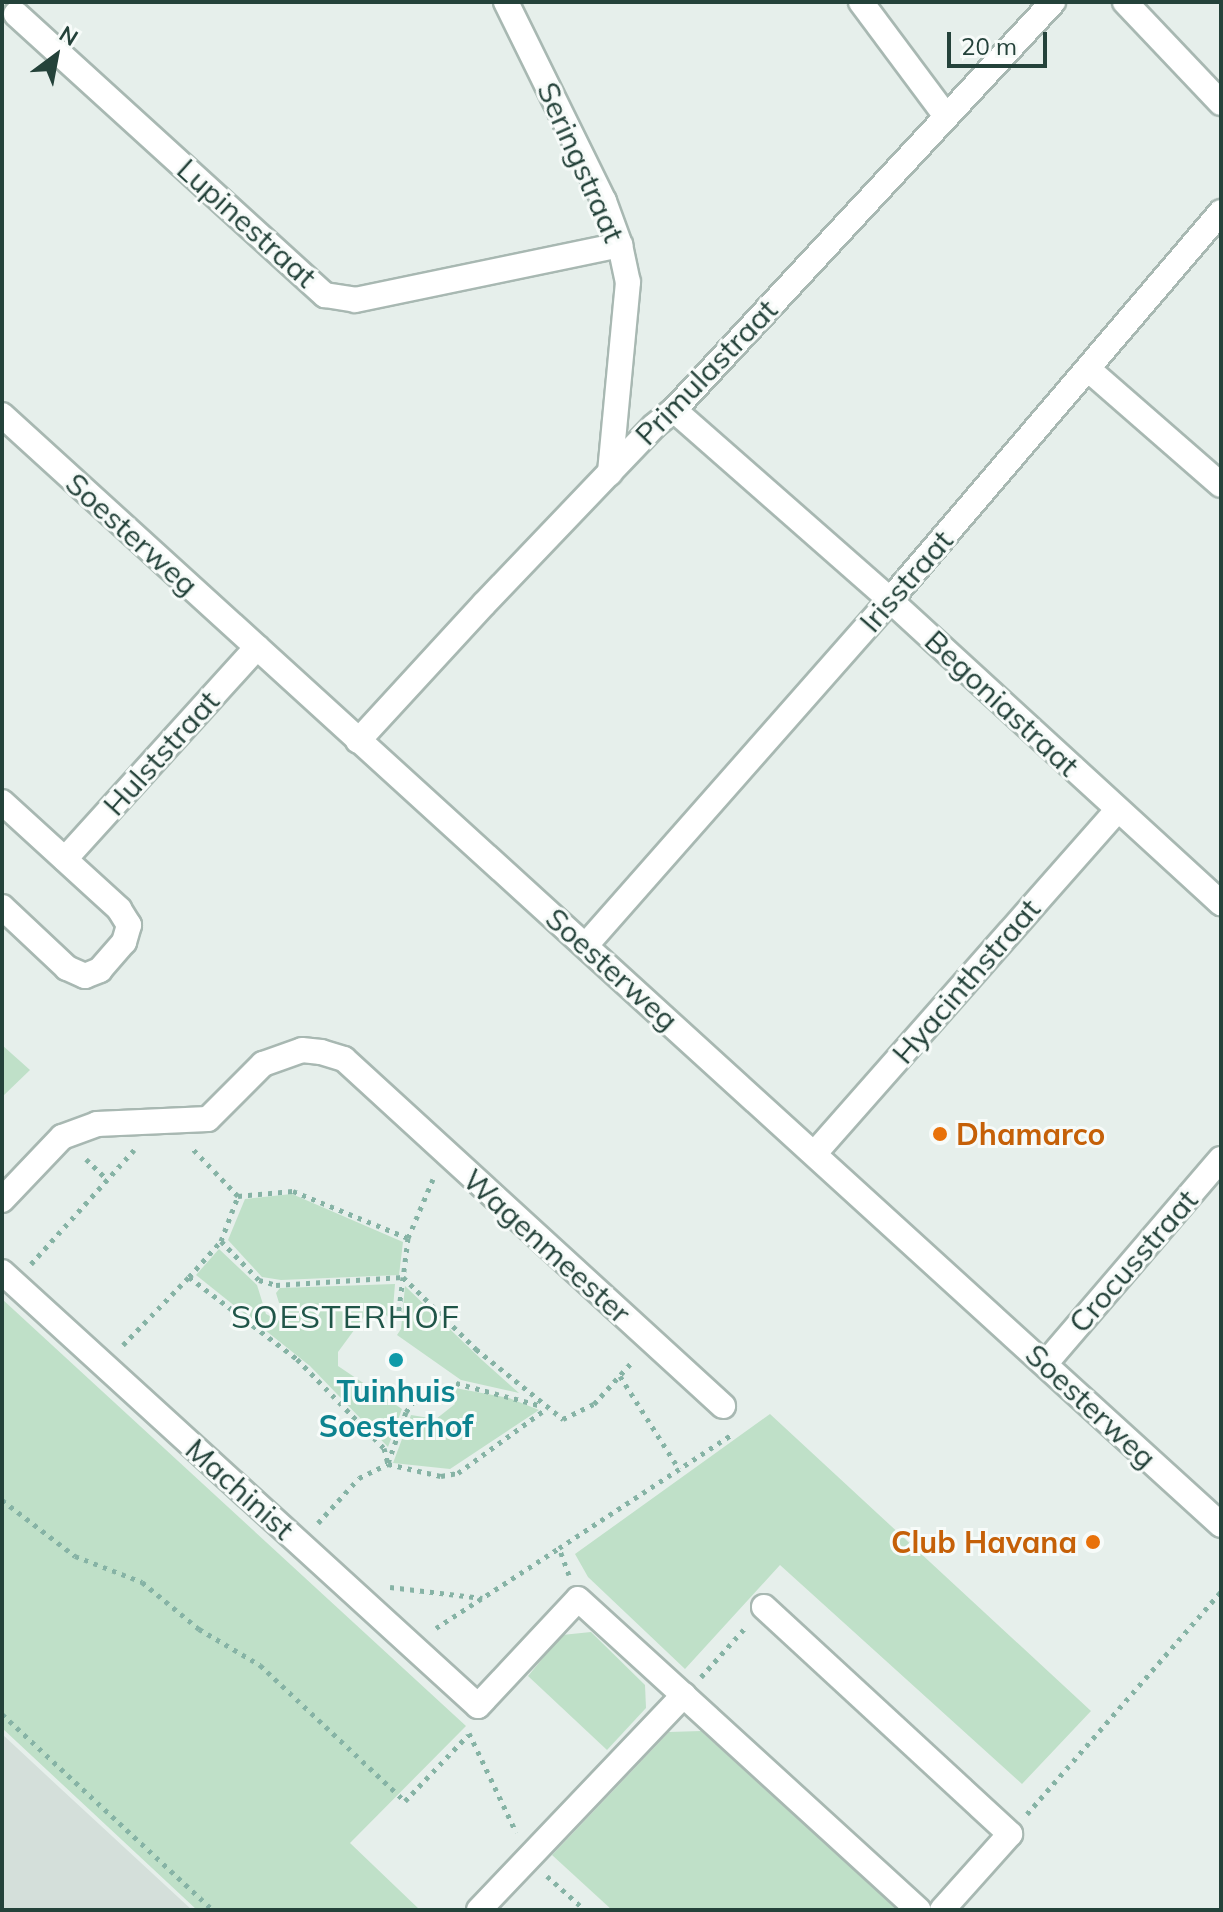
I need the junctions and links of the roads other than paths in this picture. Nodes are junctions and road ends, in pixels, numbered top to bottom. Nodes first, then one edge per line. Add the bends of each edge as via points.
1 (506, 2) edge
2 (861, 2) edge
3 (1053, 2) edge
4 (1125, 2) edge
5 (15, 16) edge
6 (1221, 103) edge
7 (946, 116) junction
8 (1221, 212) edge
9 (620, 245) junction
10 (1088, 369) junction
11 (674, 410) junction
12 (2, 415) edge
13 (610, 473) junction
14 (1218, 477) edge
15 (890, 600) junction
16 (257, 647) junction
17 (358, 741) junction
18 (2, 802) edge
19 (1117, 810) junction
20 (65, 859) junction
21 (1221, 903) edge
22 (2, 907) edge
23 (586, 945) junction
24 (815, 1153) junction
25 (1221, 1159) edge
26 (2, 1200) edge
27 (8, 1277) edge
28 (1045, 1364) junction
29 (723, 1406) road end
30 (1221, 1525) edge
31 (764, 1607) road end
32 (684, 1695) junction
33 (479, 1910) edge
34 (918, 1910) edge
35 (942, 1910) edge

1 - 9 street, Seringstraat via 604,201
2 - 7 street
3 - 7 street, Primulastraat
4 - 6 street
5 - 9 street, Lupinestraat via 325,295 355,300
7 - 11 street, Primulastraat
8 - 10 street, Irisstraat
9 - 13 street, Seringstraat via 627,296
10 - 14 street
10 - 15 street, Irisstraat
11 - 13 street, Primulastraat
11 - 15 street, Begoniastraat
12 - 16 street, Soesterweg
13 - 17 street, Primulastraat
15 - 19 street, Begoniastraat
15 - 23 street, Irisstraat
16 - 17 street, Soesterweg
16 - 20 street, Hulststraat
17 - 23 street, Soesterweg
18 - 20 street
19 - 21 street, Begoniastraat
19 - 24 street, Hyacinthstraat
20 - 22 street via 129,925 124,942 100,970 85,976 67,968
23 - 24 street, Soesterweg
24 - 28 street, Soesterweg
25 - 28 street, Crocusstraat
26 - 29 street, Wagenmeester via 62,1137 97,1124 208,1119 263,1064 302,1050 321,1052 344,1059
27 - 32 street, Machinist via 478,1706 578,1599
28 - 30 street, Soesterweg
31 - 35 street via 1010,1834
32 - 33 street
32 - 34 street

